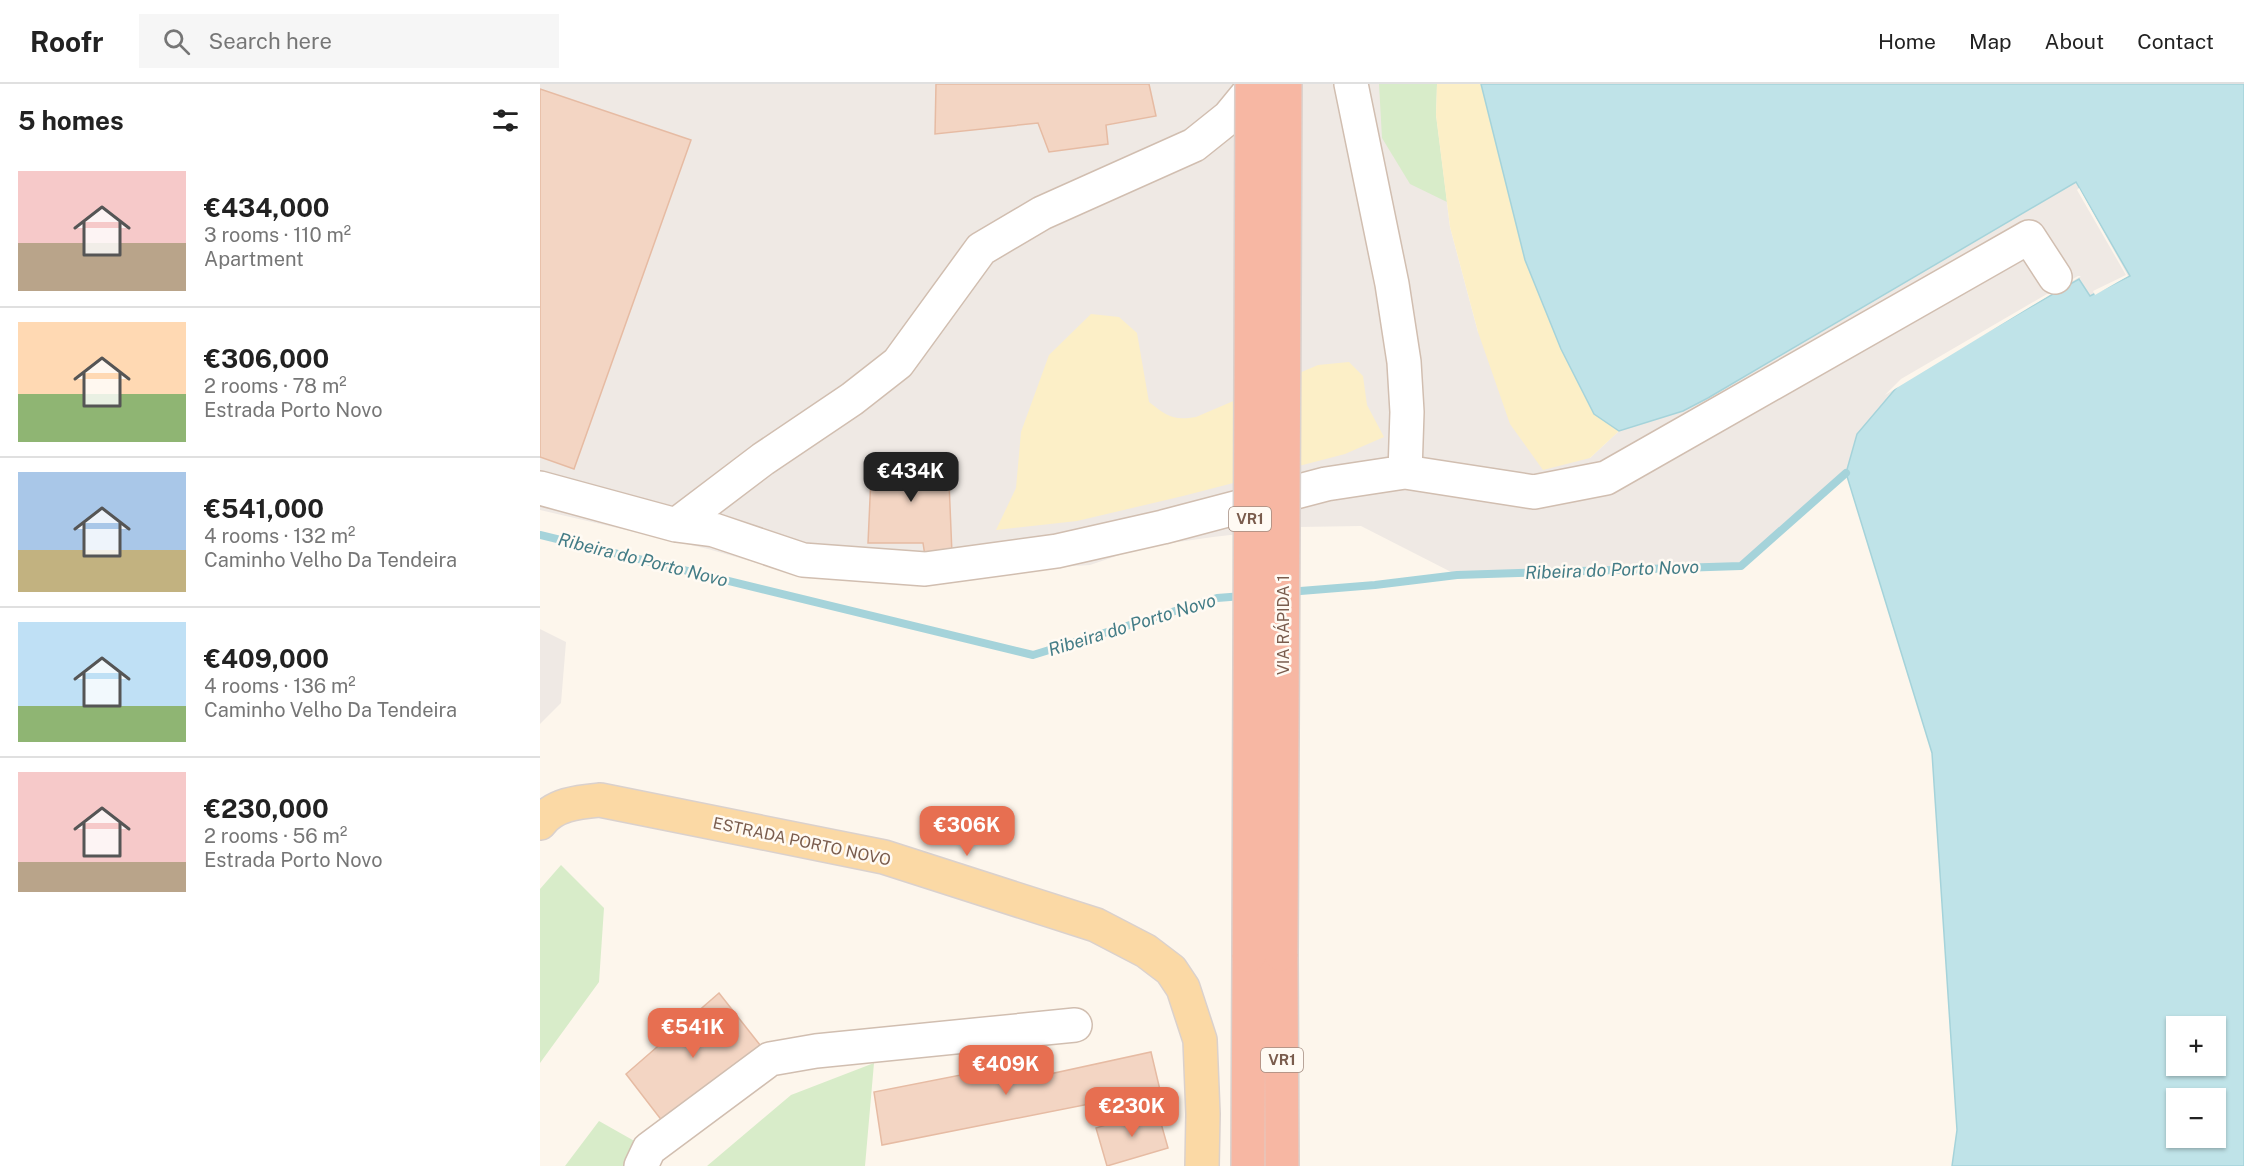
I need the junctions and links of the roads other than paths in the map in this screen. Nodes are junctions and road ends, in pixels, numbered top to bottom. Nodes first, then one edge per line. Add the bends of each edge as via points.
1 (1285, 84) edge
2 (1351, 84) edge
3 (1255, 86) edge
4 (2055, 277) dead end
5 (1405, 472) junction
6 (540, 488) edge
7 (676, 525) junction
8 (540, 822) edge
9 (1075, 1025) dead end
10 (641, 1166) edge
11 (1202, 1166) edge
12 (1248, 1166) edge
13 (1282, 1166) edge

1 - 13 highway, VIA RÁPIDA 1 / VR1, bridge
2 - 5 street via 1404,362
3 - 7 street via 1229,117 1194,145 1042,213 981,249 898,363
3 - 12 highway, VIA RÁPIDA 1 / VR1, bridge
4 - 5 street via 2029,237 1606,478 1534,492
5 - 7 street via 1326,484 1057,551 925,569 803,560 714,530
6 - 7 street
8 - 11 main road, ESTRADA PORTO NOVO via 568,804 600,800 884,857 1096,925 1121,937 1171,970 1183,988 1200,1040
9 - 10 street via 770,1059 649,1149

